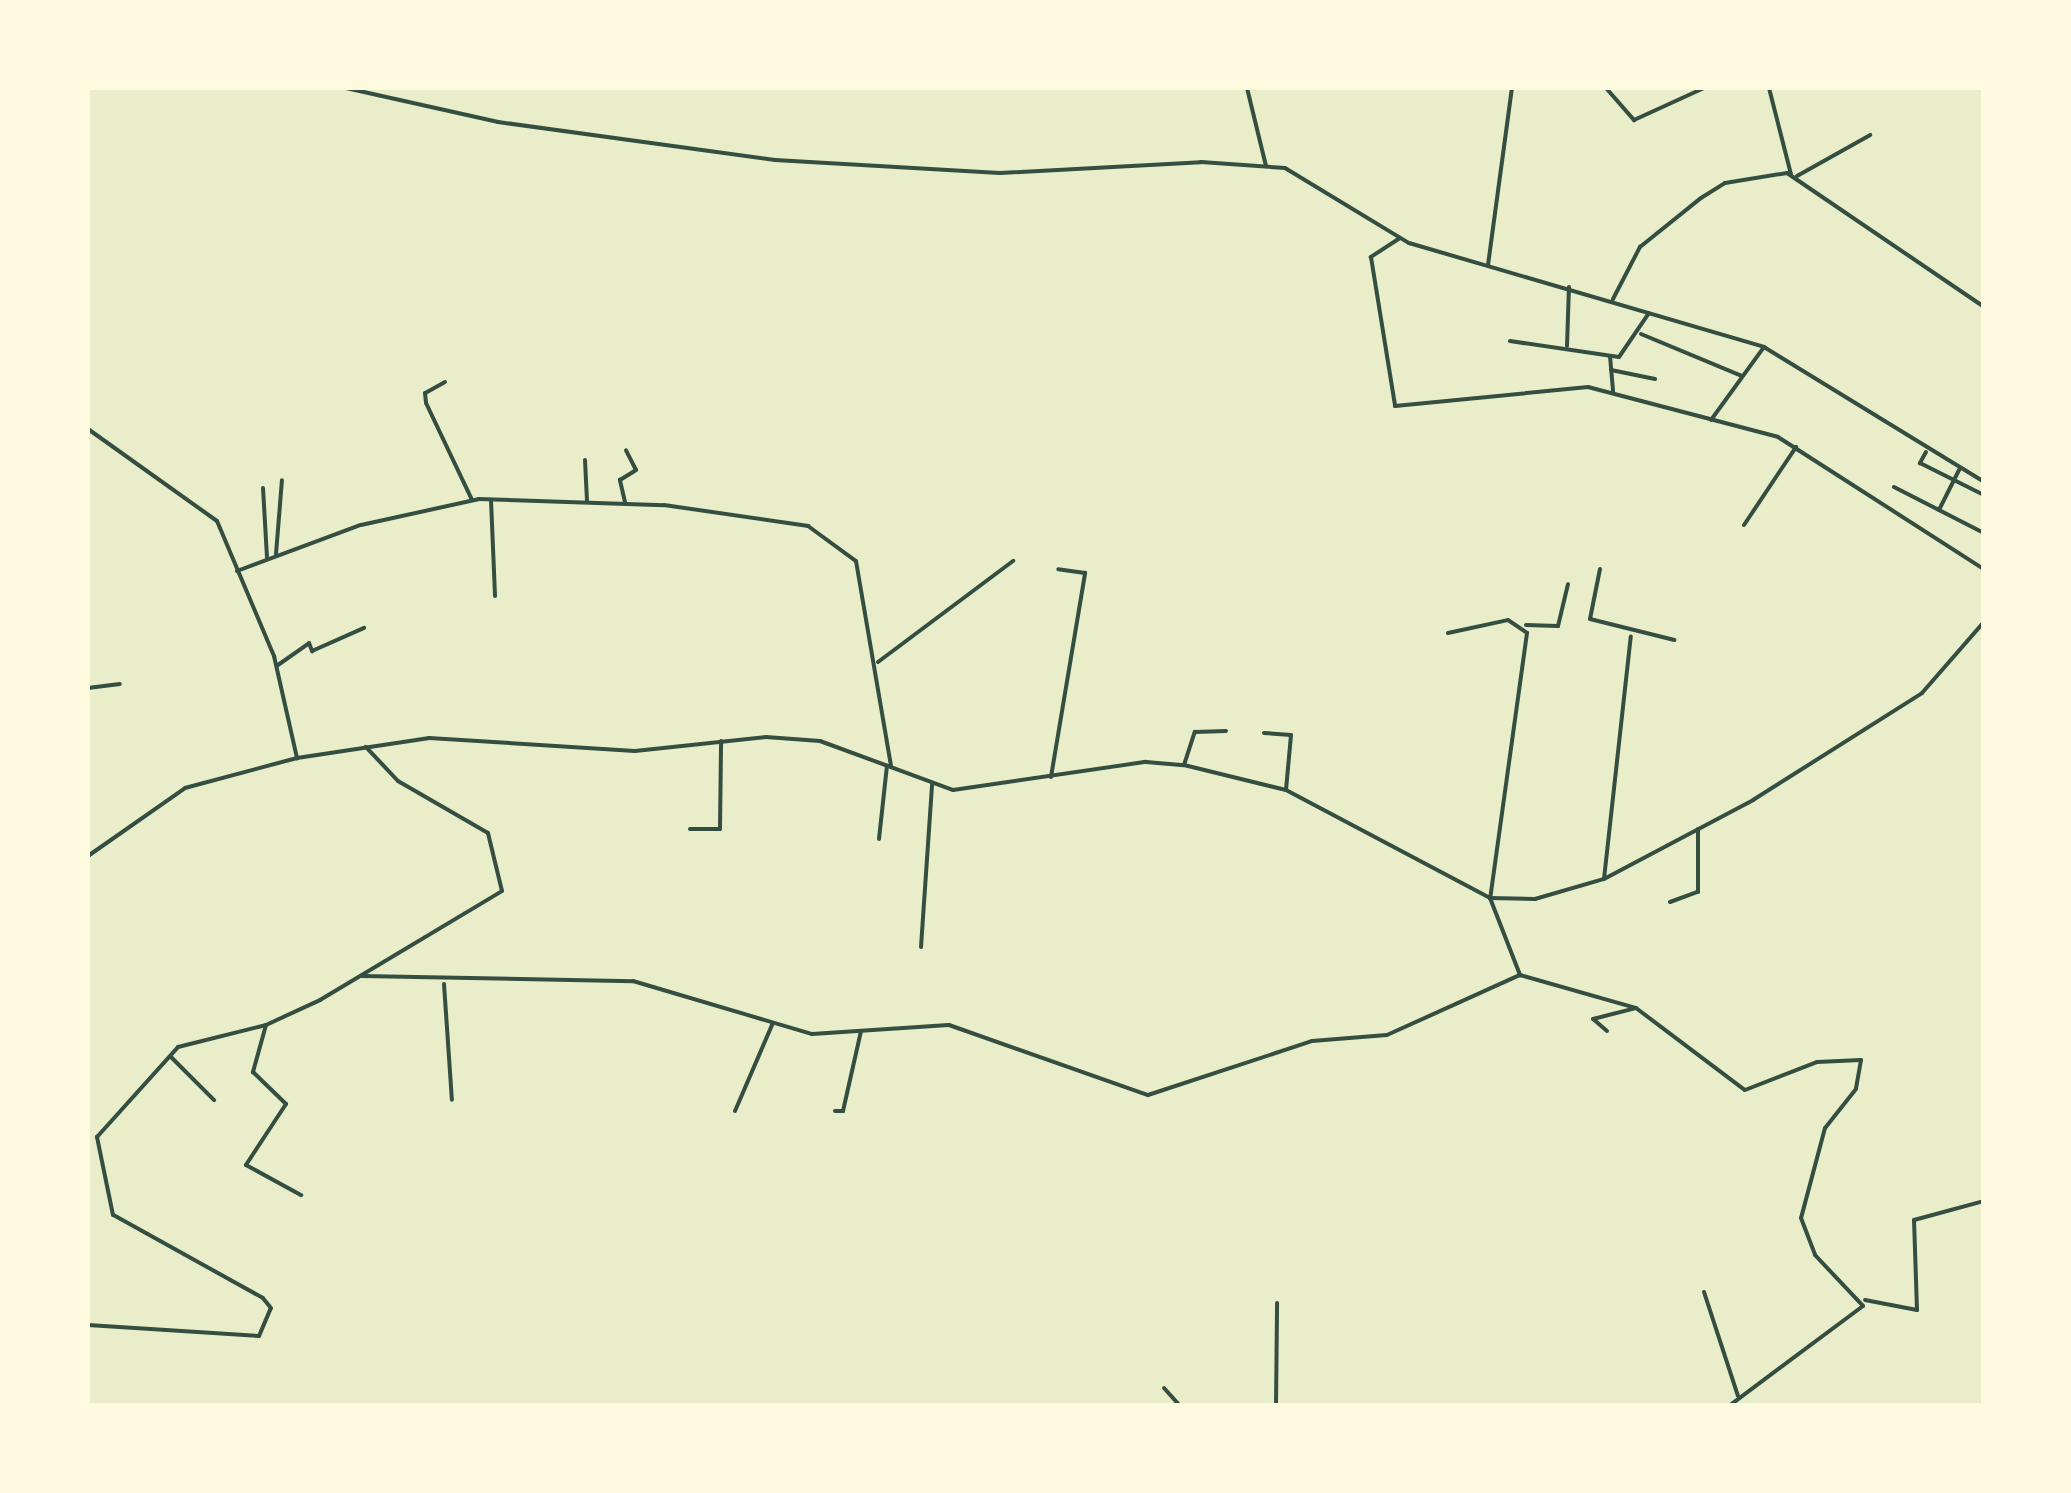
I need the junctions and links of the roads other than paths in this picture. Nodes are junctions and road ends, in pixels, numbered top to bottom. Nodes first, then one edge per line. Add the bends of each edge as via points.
1 (346, 88) edge
2 (1247, 88) edge
3 (1512, 88) edge
4 (1606, 88) edge
5 (1704, 88) edge
6 (1768, 88) edge
7 (1870, 135) dead end
8 (1266, 166) junction
9 (1794, 175) junction
10 (1400, 238) junction
11 (1488, 265) junction
12 (1568, 287) junction
13 (1612, 299) junction
14 (1984, 307) edge
15 (1650, 313) junction
16 (1640, 333) junction
17 (1510, 341) dead end
18 (1567, 346) junction
19 (1764, 347) junction
20 (1610, 356) junction
21 (1611, 370) junction
22 (1742, 376) junction
23 (1655, 379) dead end
24 (444, 382) dead end
25 (1613, 393) junction
26 (1710, 420) junction
27 (88, 429) edge
28 (1796, 447) junction
29 (626, 450) dead end
30 (1926, 452) junction
31 (585, 460) dead end
32 (1959, 470) junction
33 (282, 480) dead end
34 (1954, 481) junction
35 (1984, 482) edge
36 (1894, 487) dead end
37 (262, 488) dead end
38 (1984, 495) edge
39 (472, 500) junction
40 (491, 500) junction
41 (587, 501) junction
42 (626, 502) junction
43 (1939, 510) junction
44 (1744, 525) dead end
45 (1984, 533) edge
46 (276, 556) junction
47 (267, 560) junction
48 (1014, 561) dead end
49 (1600, 568) dead end
50 (1984, 568) edge
51 (237, 570) junction
52 (1058, 570) dead end
53 (1568, 584) dead end
54 (495, 596) dead end
55 (1984, 622) edge
56 (1525, 625) junction
57 (364, 628) dead end
58 (1448, 632) dead end
59 (1631, 636) junction
60 (1674, 640) dead end
61 (878, 662) junction
62 (276, 666) junction
63 (120, 684) dead end
64 (88, 688) edge
65 (1226, 731) dead end
66 (1264, 733) dead end
67 (720, 741) junction
68 (366, 747) junction
69 (297, 758) junction
70 (1184, 765) junction
71 (889, 766) junction
72 (1051, 777) junction
73 (932, 784) junction
74 (1286, 790) junction
75 (690, 829) dead end
76 (1698, 829) junction
77 (880, 839) dead end
78 (88, 856) edge
79 (1604, 879) junction
80 (1490, 898) junction
81 (1670, 902) dead end
82 (921, 948) dead end
83 (1520, 975) junction
84 (362, 976) junction
85 (444, 984) junction
86 (1636, 1008) junction
87 (266, 1025) junction
88 (772, 1025) junction
89 (861, 1031) junction
90 (1608, 1031) dead end
91 (170, 1056) junction
92 (214, 1100) dead end
93 (452, 1100) dead end
94 (736, 1111) dead end
95 (835, 1111) dead end
96 (301, 1195) dead end
97 (1984, 1201) edge
98 (1704, 1292) dead end
99 (1865, 1300) junction
100 (1277, 1303) dead end
101 (88, 1325) edge
102 (1164, 1388) dead end
103 (1739, 1398) junction
104 (1180, 1406) edge
105 (1276, 1406) edge
106 (1728, 1406) edge

1 - 8 street via 498,122 775,160 1030,173
2 - 8 street
3 - 11 street
4 - 5 street via 1634,120
6 - 9 street
7 - 9 street
8 - 10 street via 1304,175
9 - 13 street via 1724,183 1700,198 1640,248
9 - 14 street via 1819,201
10 - 11 street
10 - 25 street via 1371,257 1395,406 1566,386
11 - 12 street
12 - 13 street
12 - 18 street
13 - 15 street
15 - 16 street
15 - 19 street
16 - 20 street via 1624,356
16 - 22 street
17 - 18 street
18 - 20 street
19 - 22 street
19 - 30 street
20 - 21 street
21 - 23 street
21 - 25 street
22 - 26 street
24 - 39 street via 424,393 426,403
25 - 26 street
26 - 28 street
27 - 51 street via 208,511
28 - 44 street
28 - 50 street
29 - 42 street via 636,470 620,480
30 - 32 street
30 - 34 street via 1920,463
31 - 41 street
32 - 34 street
32 - 35 street
33 - 46 street
34 - 38 street
34 - 43 street
36 - 43 street
37 - 47 street
39 - 40 street
39 - 46 street
40 - 41 street
40 - 54 street
41 - 42 street
42 - 61 street via 808,526 848,549
43 - 45 street
46 - 47 street
47 - 51 street
48 - 61 street
49 - 59 street via 1590,619
51 - 62 street
52 - 72 street via 1085,573
53 - 56 street via 1558,626
55 - 76 street via 1922,693
56 - 58 street via 1498,620
56 - 80 street
57 - 62 street via 312,651 309,642
59 - 60 street
59 - 79 street
61 - 71 street
62 - 69 street
63 - 64 street
65 - 70 street via 1195,732
66 - 74 street via 1290,735
67 - 68 street via 635,752 429,738
67 - 71 street via 820,742
67 - 75 street via 720,829
68 - 69 street
68 - 84 street via 398,781 488,832 502,891
69 - 78 street via 185,788
70 - 72 street
70 - 74 street
71 - 73 street
71 - 77 street
72 - 73 street via 976,790
73 - 82 street
74 - 80 street
76 - 79 street
76 - 81 street via 1698,892
79 - 80 street via 1558,896
80 - 83 street
83 - 86 street
83 - 89 street via 1386,1034 1312,1041 1148,1095 949,1026
84 - 85 street
84 - 87 street
85 - 88 street via 633,982
85 - 93 street
86 - 90 street via 1594,1019
86 - 99 street via 1745,1090 1816,1062 1861,1060 1860,1081 1825,1128 1801,1218 1815,1255
87 - 91 street
87 - 96 street via 253,1072 286,1104 246,1165
88 - 89 street
88 - 94 street
89 - 95 street via 843,1111
91 - 92 street
91 - 101 street via 97,1137 107,1202 146,1241 263,1298 268,1323 251,1340
97 - 99 street via 1914,1220 1917,1310
98 - 103 street
99 - 103 street
100 - 105 street
102 - 104 street
103 - 106 street

